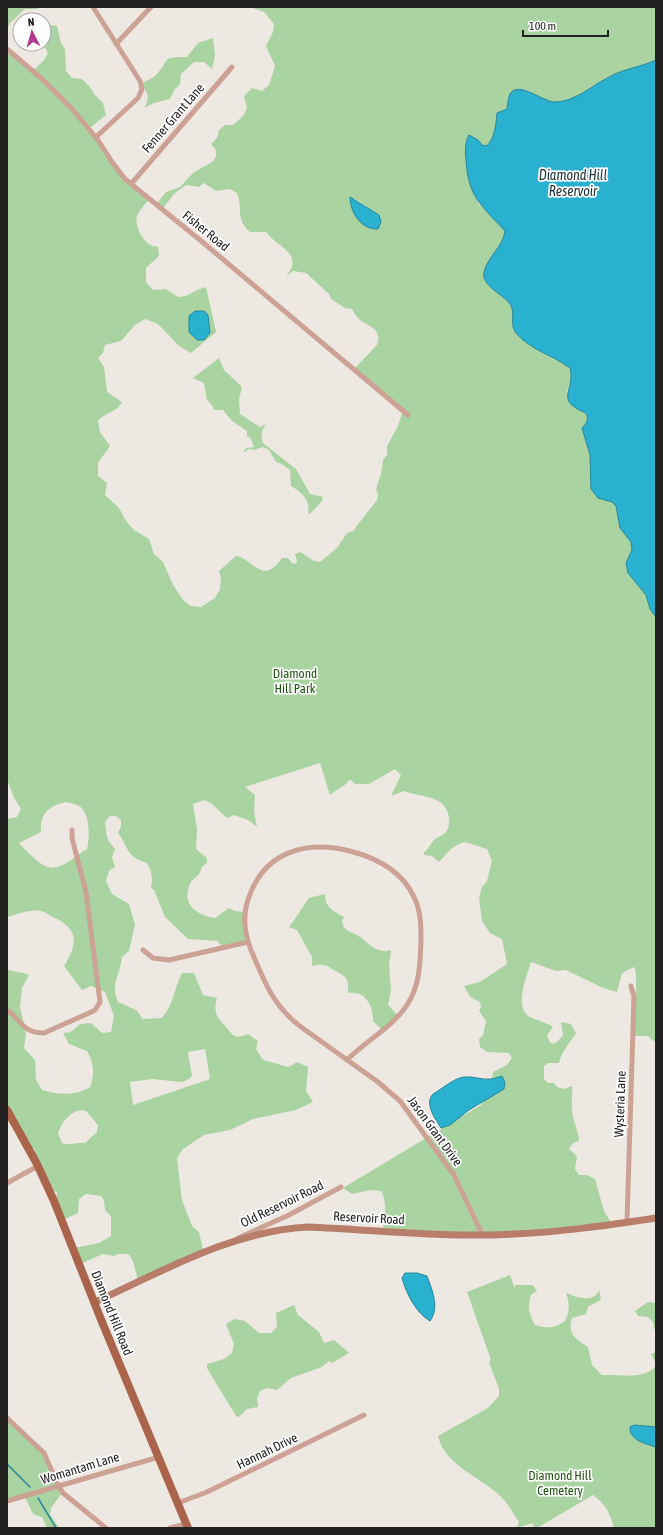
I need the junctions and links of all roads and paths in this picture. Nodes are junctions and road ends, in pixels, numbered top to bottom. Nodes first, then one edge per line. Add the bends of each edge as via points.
1 (93, 7) edge
2 (151, 7) edge
3 (116, 44) junction
4 (7, 49) edge
5 (232, 67) dead end
6 (96, 137) junction
7 (131, 184) junction
8 (408, 415) dead end
9 (72, 830) dead end
10 (248, 942) junction
11 (143, 950) dead end
12 (631, 986) dead end
13 (7, 1010) edge
14 (346, 1060) junction
15 (7, 1110) edge
16 (38, 1166) junction
17 (7, 1183) edge
18 (341, 1187) dead end
19 (656, 1218) edge
20 (627, 1222) junction
21 (482, 1234) junction
22 (232, 1241) junction
23 (95, 1302) junction
24 (364, 1415) dead end
25 (7, 1418) edge
26 (159, 1457) junction
27 (58, 1485) junction
28 (7, 1500) edge
29 (178, 1504) junction
30 (187, 1526) edge
31 (106, 1528) edge
32 (170, 1528) edge

1 - 3 street
2 - 3 street
3 - 6 street via 140,81 142,92
4 - 6 street, Fisher Road via 53,90
5 - 7 street, Fenner Grant Lane
6 - 7 street, Fisher Road via 112,162
7 - 8 street, Fisher Road
9 - 13 street via 86,892 100,1002 95,1010 44,1033 25,1029
10 - 11 street via 169,960 153,958
10 - 14 street, Jason Grant Drive via 271,996 281,1010
10 - 14 street, Jason Grant Drive via 244,923 250,891 262,873 287,853 318,846 340,848 378,861 402,879 414,897 420,917 420,973 416,988 396,1019
12 - 20 street, Wysteria Lane via 634,996
14 - 21 street, Jason Grant Drive via 386,1088 406,1109 454,1175
15 - 16 main road, Diamond Hill Road
16 - 17 street
16 - 23 main road, Diamond Hill Road
18 - 22 street, Old Reservoir Road via 289,1215
19 - 20 street, Reservoir Road
20 - 21 street, Reservoir Road via 514,1234
21 - 22 street, Reservoir Road via 308,1227 266,1232
22 - 23 street, Reservoir Road
23 - 26 main road, Diamond Hill Road
24 - 29 street, Hannah Drive
25 - 27 street via 44,1453
26 - 27 street, Womantam Lane
26 - 29 main road, Diamond Hill Road
27 - 28 street, Womantam Lane
27 - 31 street via 63,1493
29 - 30 main road, Diamond Hill Road
30 - 32 street

